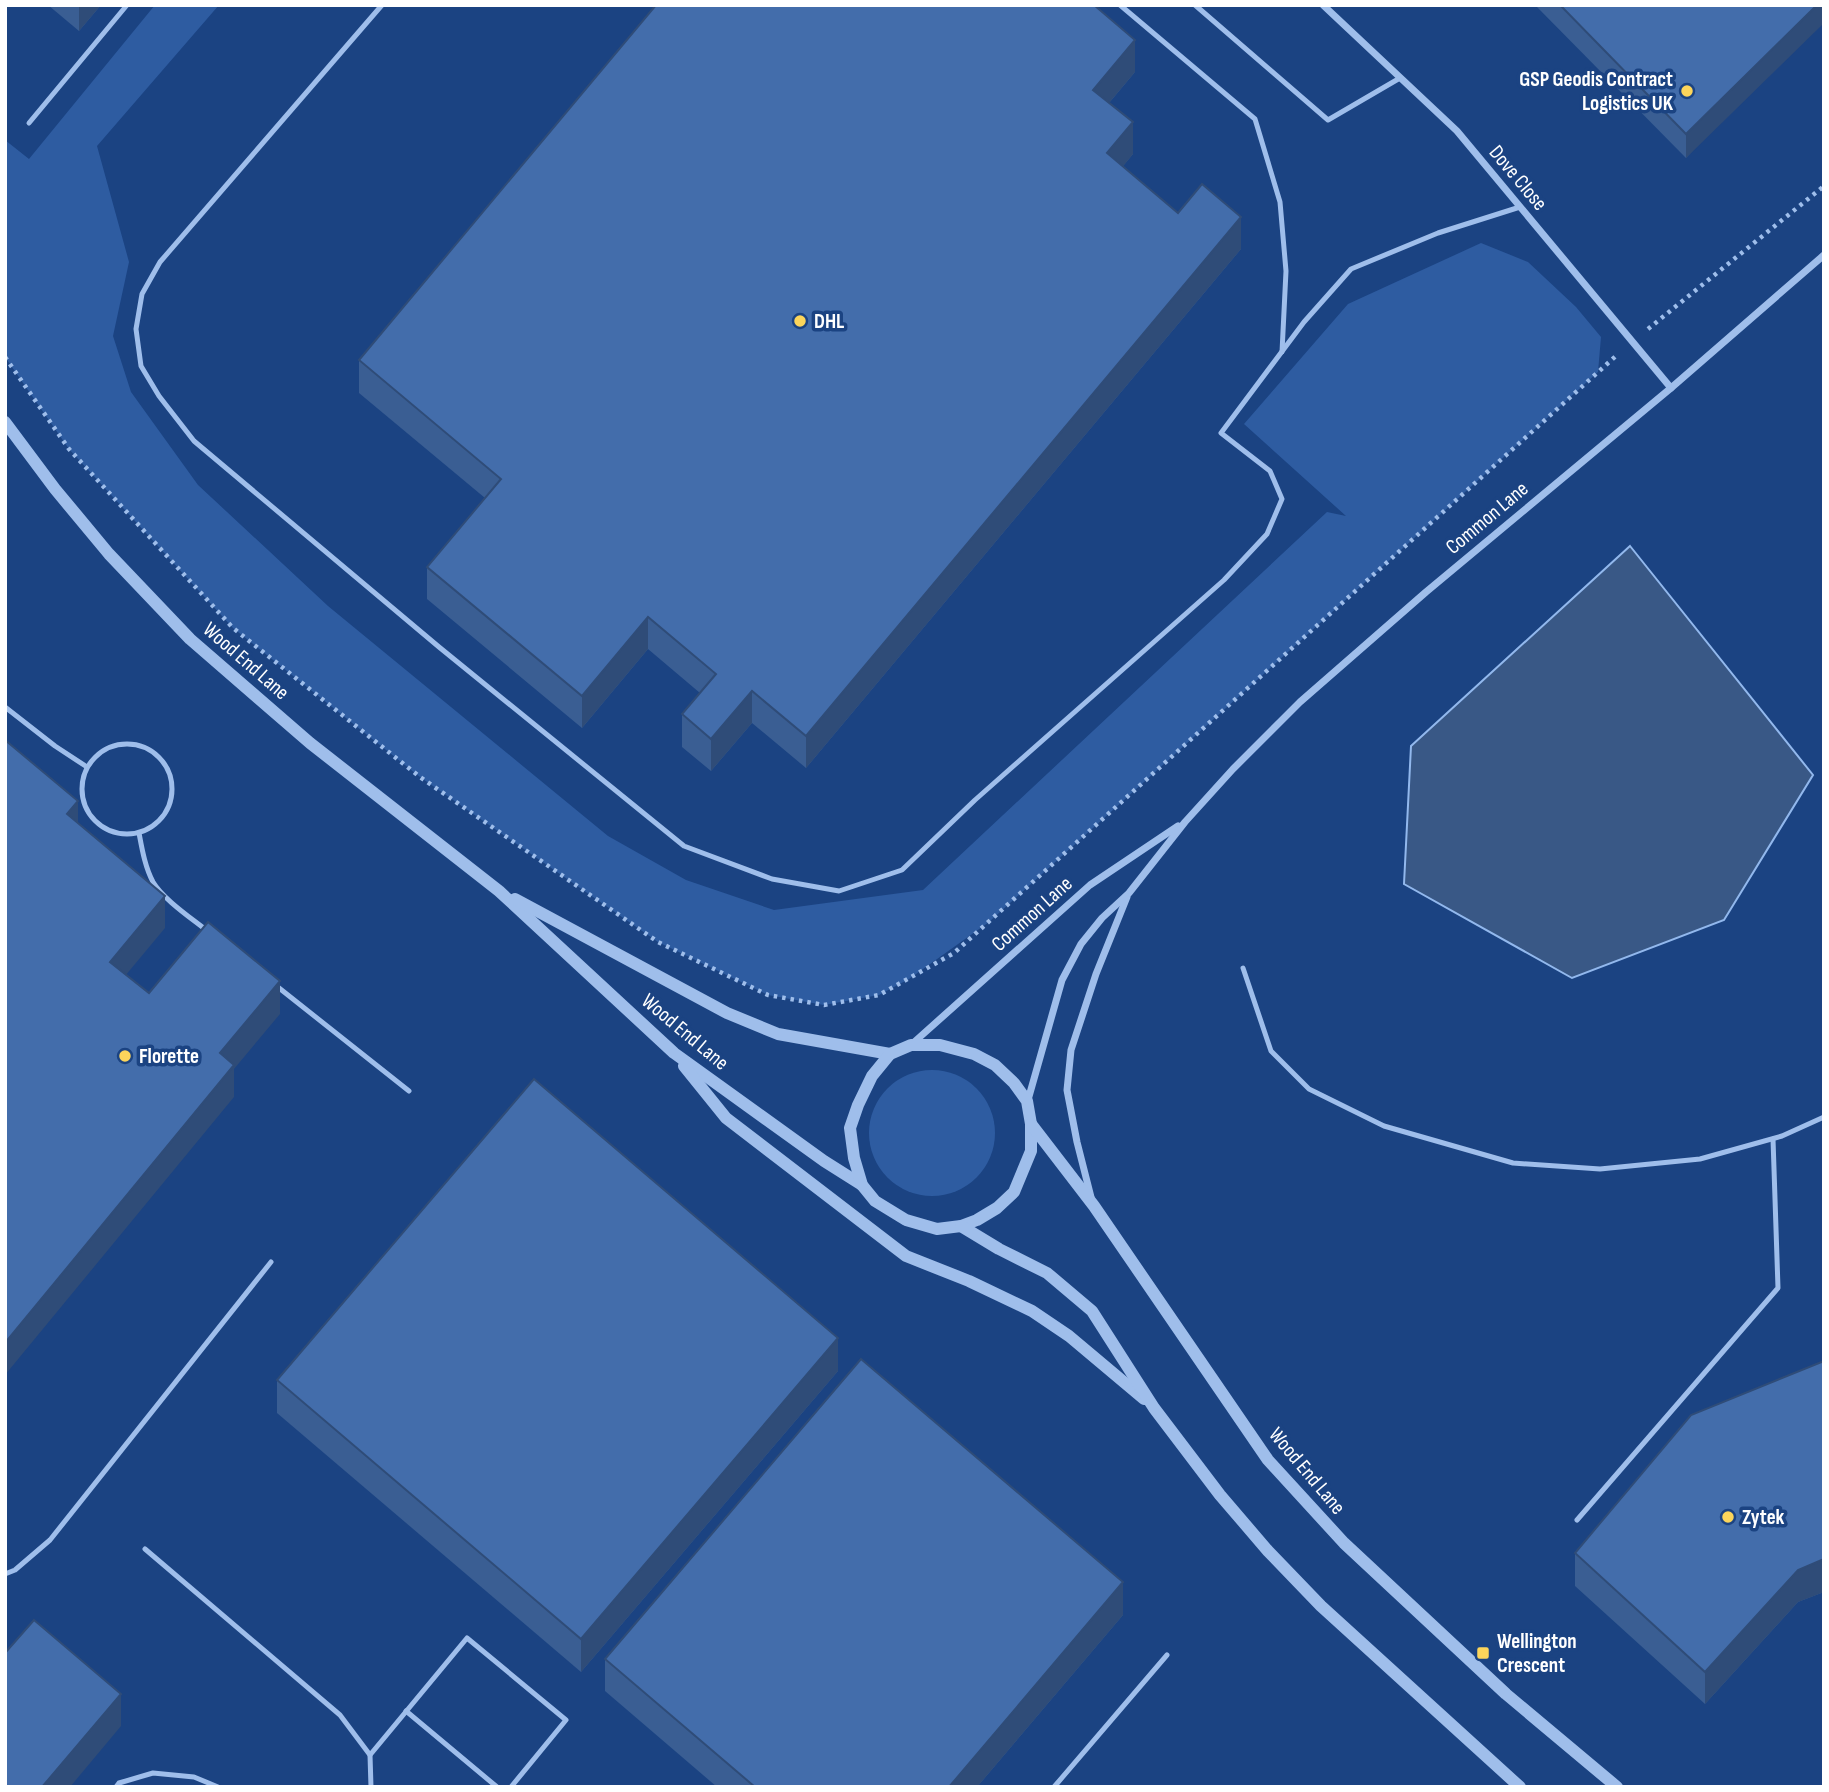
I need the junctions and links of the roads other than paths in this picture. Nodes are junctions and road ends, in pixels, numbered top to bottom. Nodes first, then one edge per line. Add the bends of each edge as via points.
1 (127, 5) edge
2 (382, 5) edge
3 (1120, 5) edge
4 (1195, 5) edge
5 (1323, 5) edge
6 (1400, 78) junction
7 (29, 123) dead end
8 (1520, 207) junction
9 (1824, 256) edge
10 (1282, 352) junction
11 (1671, 387) junction
12 (5, 422) edge
13 (5, 707) edge
14 (87, 767) junction
15 (1185, 821) junction
16 (139, 833) junction
17 (499, 891) junction
18 (1129, 893) junction
19 (217, 939) edge
20 (1242, 968) dead end
21 (270, 981) edge
22 (911, 1045) junction
23 (674, 1053) junction
24 (890, 1055) junction
25 (409, 1091) dead end
26 (1027, 1101) junction
27 (1824, 1117) edge
28 (1031, 1124) junction
29 (1773, 1139) junction
30 (862, 1185) junction
31 (1094, 1206) junction
32 (961, 1226) junction
33 (271, 1262) dead end
34 (1154, 1408) junction
35 (1577, 1520) dead end
36 (145, 1549) dead end
37 (5, 1574) edge
38 (1167, 1655) dead end
39 (406, 1711) junction
40 (370, 1755) junction
41 (116, 1787) edge
42 (218, 1787) edge
43 (371, 1787) edge
44 (497, 1787) edge
45 (511, 1787) edge
46 (1054, 1787) edge
47 (1520, 1787) edge
48 (1617, 1787) edge

1 - 7 lane
2 - 10 lane via 160,262 142,294 136,329 141,366 194,441 684,846 772,879 839,891 902,870 1224,580 1267,534 1282,499 1270,471 1220,433
3 - 10 lane via 1255,119 1280,202 1286,271
4 - 6 lane via 1328,120
5 - 6 street, Dove Close
6 - 8 street, Dove Close via 1457,131
8 - 10 lane via 1438,233 1351,269
8 - 11 street, Dove Close
9 - 11 street, Common Lane
11 - 15 street, Common Lane via 1300,702
12 - 17 street, Wood End Lane via 109,554 191,639 310,743
13 - 14 lane
14 - 16 lane via 82,796 96,823 124,835
14 - 16 lane via 103,751 124,744 152,751 163,761 170,775 170,804 163,817
15 - 18 street, Common Lane
15 - 22 street, Common Lane via 1090,886
16 - 19 lane via 153,883
17 - 23 street, Wood End Lane
17 - 24 street, Wood End Lane via 727,1013 778,1034
18 - 26 street, Common Lane via 1081,944 1062,980
18 - 31 street via 1071,1050 1067,1090
20 - 29 lane via 1271,1051 1309,1089 1384,1126 1513,1163 1600,1169 1700,1160
21 - 25 lane
22 - 24 street
22 - 26 street via 940,1045 974,1054 995,1065
23 - 30 street, Wood End Lane
23 - 34 street via 726,1118 906,1256 1032,1311
24 - 30 street via 872,1076 850,1128
26 - 28 street
27 - 29 lane
28 - 31 street, Wood End Lane
28 - 32 street via 1031,1151 1014,1192 997,1208
29 - 35 lane via 1778,1288
30 - 32 street via 875,1201 906,1220 937,1229
31 - 48 street, Wood End Lane via 1268,1460 1343,1543 1506,1694
32 - 34 street via 1047,1273 1092,1311
33 - 37 lane via 50,1540
34 - 47 street via 1220,1495 1321,1606
36 - 40 lane via 340,1715
38 - 46 lane
39 - 40 lane
39 - 44 lane
39 - 45 lane via 467,1638 566,1720
40 - 43 lane
41 - 42 lane via 153,1773 194,1777

